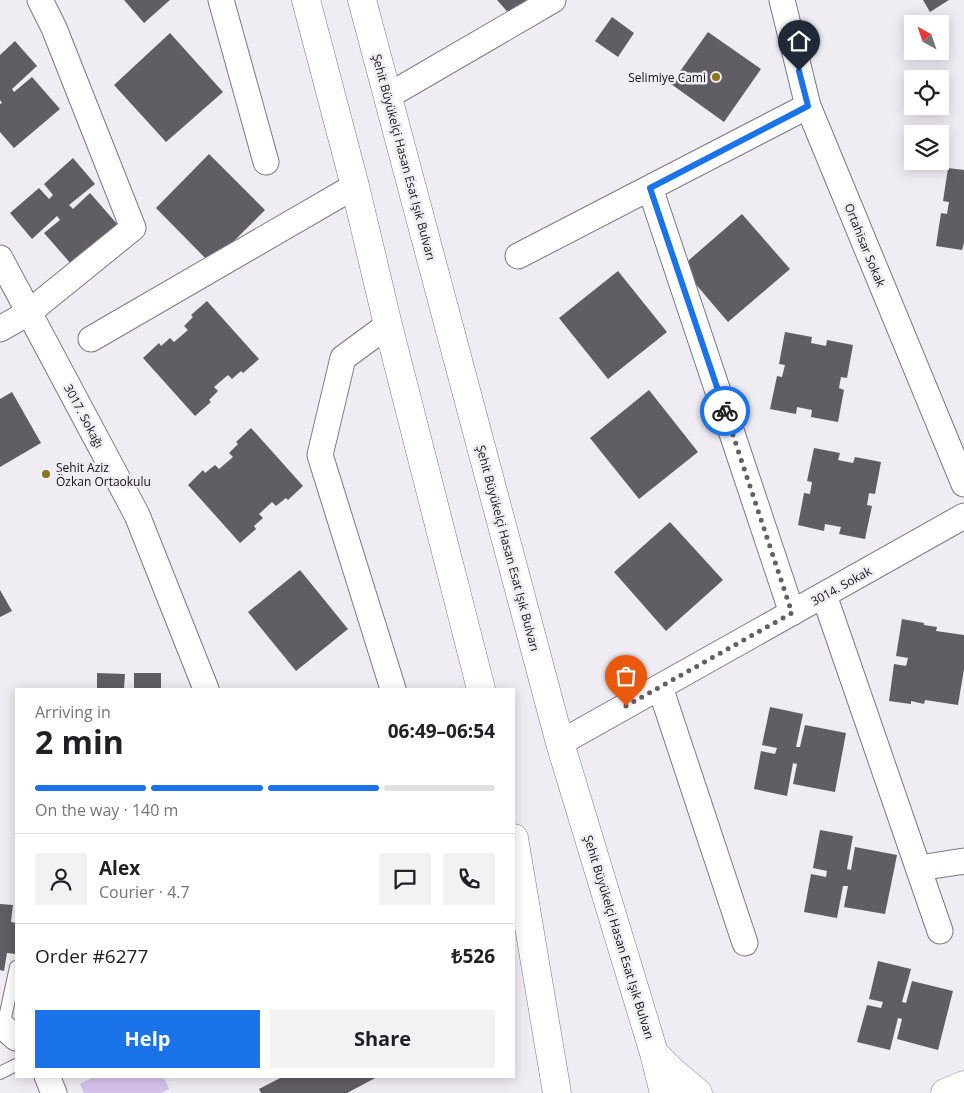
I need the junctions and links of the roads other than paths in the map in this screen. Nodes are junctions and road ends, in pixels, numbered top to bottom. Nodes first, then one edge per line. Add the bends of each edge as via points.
1 (40, 0) edge
2 (221, 0) edge
3 (306, 0) edge
4 (362, 0) edge
5 (553, 0) edge
6 (782, 0) edge
7 (388, 96) junction
8 (808, 106) junction
9 (266, 162) dead end
10 (355, 186) junction
11 (650, 188) junction
12 (518, 256) dead end
13 (0, 258) edge
14 (28, 314) junction
15 (388, 325) junction
16 (0, 329) edge
17 (91, 339) dead end
18 (964, 484) edge
19 (964, 516) edge
20 (824, 595) junction
21 (792, 613) junction
22 (660, 687) junction
23 (206, 688) edge
24 (393, 688) edge
25 (481, 688) edge
26 (560, 743) junction
27 (515, 844) edge
28 (964, 861) edge
29 (919, 868) junction
30 (940, 931) dead end
31 (744, 943) dead end
32 (15, 974) edge
33 (6, 1030) edge
34 (654, 1053) junction
35 (15, 1066) edge
36 (0, 1073) edge
37 (48, 1078) edge
38 (964, 1085) edge
39 (54, 1093) edge
40 (557, 1093) edge
41 (664, 1093) edge
42 (698, 1093) edge
43 (945, 1093) edge

1 - 14 street via 133,228
2 - 9 street
3 - 10 main road
4 - 7 main road, Şehit Büyükelçi Hasan Esat Işık Bulvarı
5 - 7 street
6 - 8 street, Ortahisar Sokak
7 - 26 main road, Şehit Büyükelçi Hasan Esat Işık Bulvarı
8 - 11 street
8 - 18 street, Ortahisar Sokak
10 - 15 main road
10 - 17 street
11 - 12 street
11 - 21 street
13 - 14 street, 3017. Sokağı
14 - 16 street
14 - 23 street, 3017. Sokağı via 137,515
15 - 24 street via 343,358 320,455
15 - 25 main road
19 - 20 street, 3014. Sokak
20 - 21 street, 3014. Sokak
20 - 29 street
21 - 22 street, 3014. Sokak
22 - 26 street, 3014. Sokak
22 - 31 street
26 - 34 main road, Şehit Büyükelçi Hasan Esat Işık Bulvarı
27 - 40 main road
28 - 29 street
29 - 30 street
32 - 33 lane
34 - 41 main road, Şehit Büyükelçi Hasan Esat Işık Bulvarı
34 - 42 main road
35 - 36 lane
37 - 39 street
38 - 43 main road

